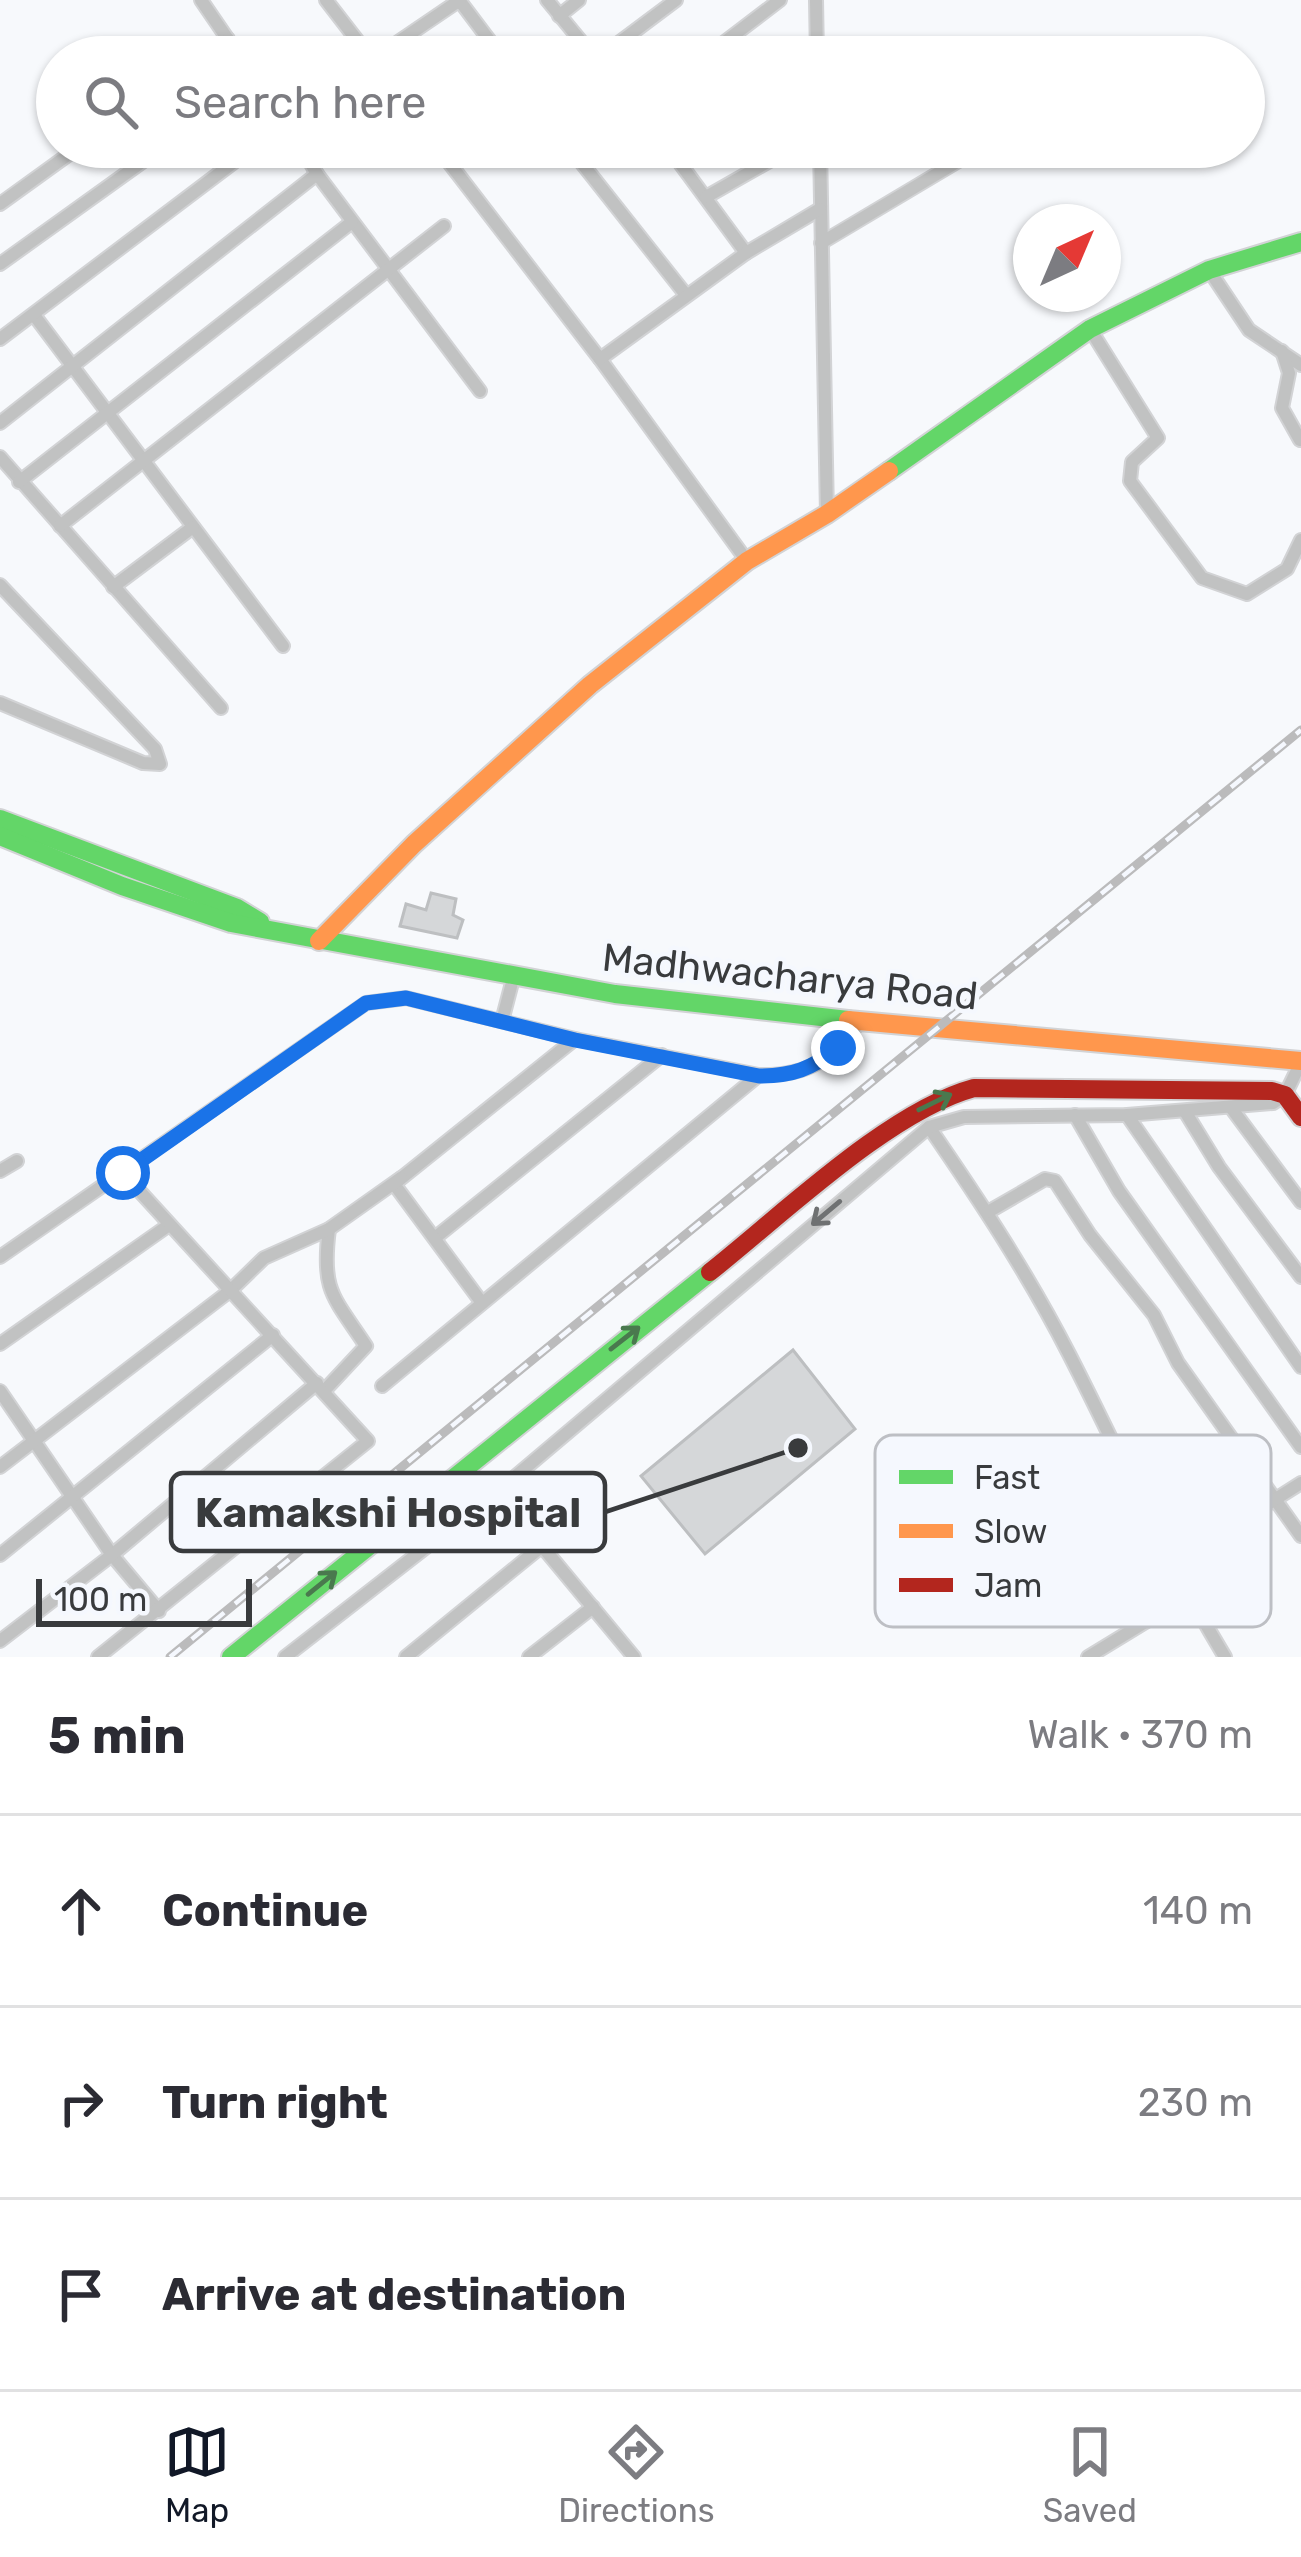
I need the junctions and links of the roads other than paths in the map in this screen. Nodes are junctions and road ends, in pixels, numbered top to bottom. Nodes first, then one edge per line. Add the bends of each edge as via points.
1 (201, 0) edge
2 (326, 0) edge
3 (460, 0) edge
4 (548, 0) edge
5 (579, 0) edge
6 (676, 0) edge
7 (781, 0) edge
8 (816, 0) edge
9 (559, 16) junction
10 (225, 36) edge
11 (356, 36) edge
12 (405, 36) edge
13 (487, 36) edge
14 (578, 36) edge
15 (626, 36) edge
16 (733, 36) edge
17 (817, 36) edge
18 (51, 168) edge
19 (134, 168) edge
20 (226, 168) edge
21 (313, 168) edge
22 (453, 168) edge
23 (586, 168) edge
24 (687, 168) edge
25 (757, 168) edge
26 (820, 168) edge
27 (947, 168) edge
28 (317, 174) junction
29 (706, 197) junction
30 (0, 204) edge
31 (820, 209) junction
32 (352, 222) junction
33 (444, 226) dead end
34 (1301, 242) edge
35 (821, 243) junction
36 (746, 253) junction
37 (0, 264) edge
38 (387, 270) junction
39 (1209, 270) junction
40 (686, 295) junction
41 (34, 315) junction
42 (1090, 329) junction
43 (0, 339) edge
44 (1282, 350) junction
45 (600, 359) junction
46 (1301, 365) edge
47 (71, 367) junction
48 (480, 391) dead end
49 (105, 413) junction
50 (0, 423) edge
51 (1300, 440) edge
52 (0, 457) edge
53 (141, 462) junction
54 (20, 482) junction
55 (826, 514) junction
56 (60, 526) junction
57 (193, 527) junction
58 (1301, 540) edge
59 (746, 561) junction
60 (1, 587) edge
61 (113, 587) junction
62 (283, 646) dead end
63 (0, 703) edge
64 (221, 708) dead end
65 (0, 819) edge
66 (3, 842) edge
67 (275, 932) junction
68 (319, 941) junction
69 (514, 975) junction
70 (502, 1021) junction
71 (861, 1021) junction
72 (575, 1040) junction
73 (662, 1055) junction
74 (1301, 1061) edge
75 (759, 1076) junction
76 (1285, 1095) junction
77 (1232, 1109) junction
78 (1186, 1113) junction
79 (1075, 1115) junction
80 (1127, 1115) junction
81 (1301, 1117) edge
82 (929, 1127) junction
83 (17, 1161) dead end
84 (0, 1172) edge
85 (123, 1173) junction
86 (401, 1178) junction
87 (1301, 1202) edge
88 (988, 1212) junction
89 (169, 1226) junction
90 (329, 1228) junction
91 (436, 1237) junction
92 (0, 1257) edge
93 (1301, 1277) edge
94 (231, 1290) junction
95 (482, 1304) junction
96 (273, 1335) junction
97 (0, 1344) edge
98 (1301, 1367) edge
99 (382, 1386) dead end
100 (320, 1387) junction
101 (0, 1393) edge
102 (1109, 1435) edge
103 (1230, 1435) edge
104 (32, 1442) junction
105 (1301, 1447) edge
106 (0, 1466) edge
107 (1301, 1483) edge
108 (1271, 1490) edge
109 (497, 1492) junction
110 (74, 1499) junction
111 (1278, 1500) junction
112 (1271, 1504) edge
113 (1301, 1536) edge
114 (542, 1546) junction
115 (0, 1555) edge
116 (112, 1555) junction
117 (592, 1606) junction
118 (159, 1611) junction
119 (1137, 1627) edge
120 (1207, 1627) edge
121 (0, 1641) edge
122 (532, 1656) edge
123 (1224, 1656) edge
124 (98, 1657) edge
125 (231, 1657) edge
126 (285, 1657) edge
127 (406, 1657) edge
128 (634, 1657) edge
129 (1088, 1657) edge

1 - 10 street
2 - 11 street
3 - 12 street
3 - 13 street
4 - 9 street
5 - 9 street
6 - 15 street
7 - 16 street
8 - 17 street
9 - 14 street
18 - 30 street
19 - 37 street
20 - 41 street
21 - 28 street
22 - 45 street
23 - 40 street
24 - 29 street
25 - 29 street
26 - 31 street
27 - 35 street
28 - 32 street
28 - 47 street
29 - 36 street
31 - 35 street
31 - 36 street
32 - 38 street
32 - 49 street
33 - 38 street
34 - 39 street
35 - 55 street
36 - 40 street
38 - 48 street
38 - 53 street
39 - 42 street
39 - 44 street via 1250,330
40 - 45 street
41 - 43 street
41 - 47 street
42 - 55 street
42 - 58 street via 1158,438 1132,462 1130,482 1202,578 1247,594 1287,569
44 - 46 street
44 - 51 street via 1289,373 1282,408
45 - 59 street
47 - 49 street
47 - 50 street
49 - 53 street
49 - 54 street
52 - 54 street
53 - 56 street
53 - 57 street
54 - 56 street
55 - 59 street
56 - 61 street
57 - 61 street
57 - 62 street
59 - 68 street via 590,685
60 - 63 street via 155,749 160,764
61 - 64 street
65 - 67 street, Madhwacharya Road via 237,908
66 - 67 street, Madhwacharya Road
67 - 68 street, Madhwacharya Road
68 - 69 street, Madhwacharya Road
69 - 70 street
69 - 71 street, Madhwacharya Road
70 - 72 street
70 - 85 street via 406,998 366,1003
71 - 74 street, Madhwacharya Road
71 - 75 street via 814,1068
72 - 73 street
72 - 86 street
73 - 75 street
73 - 91 street
74 - 76 street
75 - 95 street
76 - 77 street
76 - 81 street
125 -> 76 street via 883,1134 944,1096 974,1088
77 - 78 street
77 - 87 street
78 - 80 street
78 - 93 street
79 - 80 street
79 - 82 street via 964,1117
79 - 105 street via 1119,1191
80 - 98 street
82 - 88 street
82 -> 109 street
83 - 84 street
85 - 89 street
85 - 92 street
86 - 90 street
86 - 91 street via 394,1184
88 - 102 street
88 - 103 street via 1055,1180
89 - 94 street
89 - 97 street
90 - 94 street via 263,1258
90 - 100 street via 324,1268 332,1294 366,1346
91 - 95 street
94 - 96 street
94 - 104 street
95 - 99 street
96 - 100 street
96 - 110 street
100 - 116 street
100 - 118 street via 368,1441
101 - 104 street
104 - 106 street
104 - 110 street
107 - 111 street
108 - 111 street
109 - 114 street
109 - 126 street
110 - 115 street
110 - 116 street
111 - 112 street
111 - 113 street
114 - 117 street
114 - 127 street
116 - 118 street
116 - 121 street
117 - 122 street
117 - 128 street
118 - 124 street
119 - 129 street
120 - 123 street

